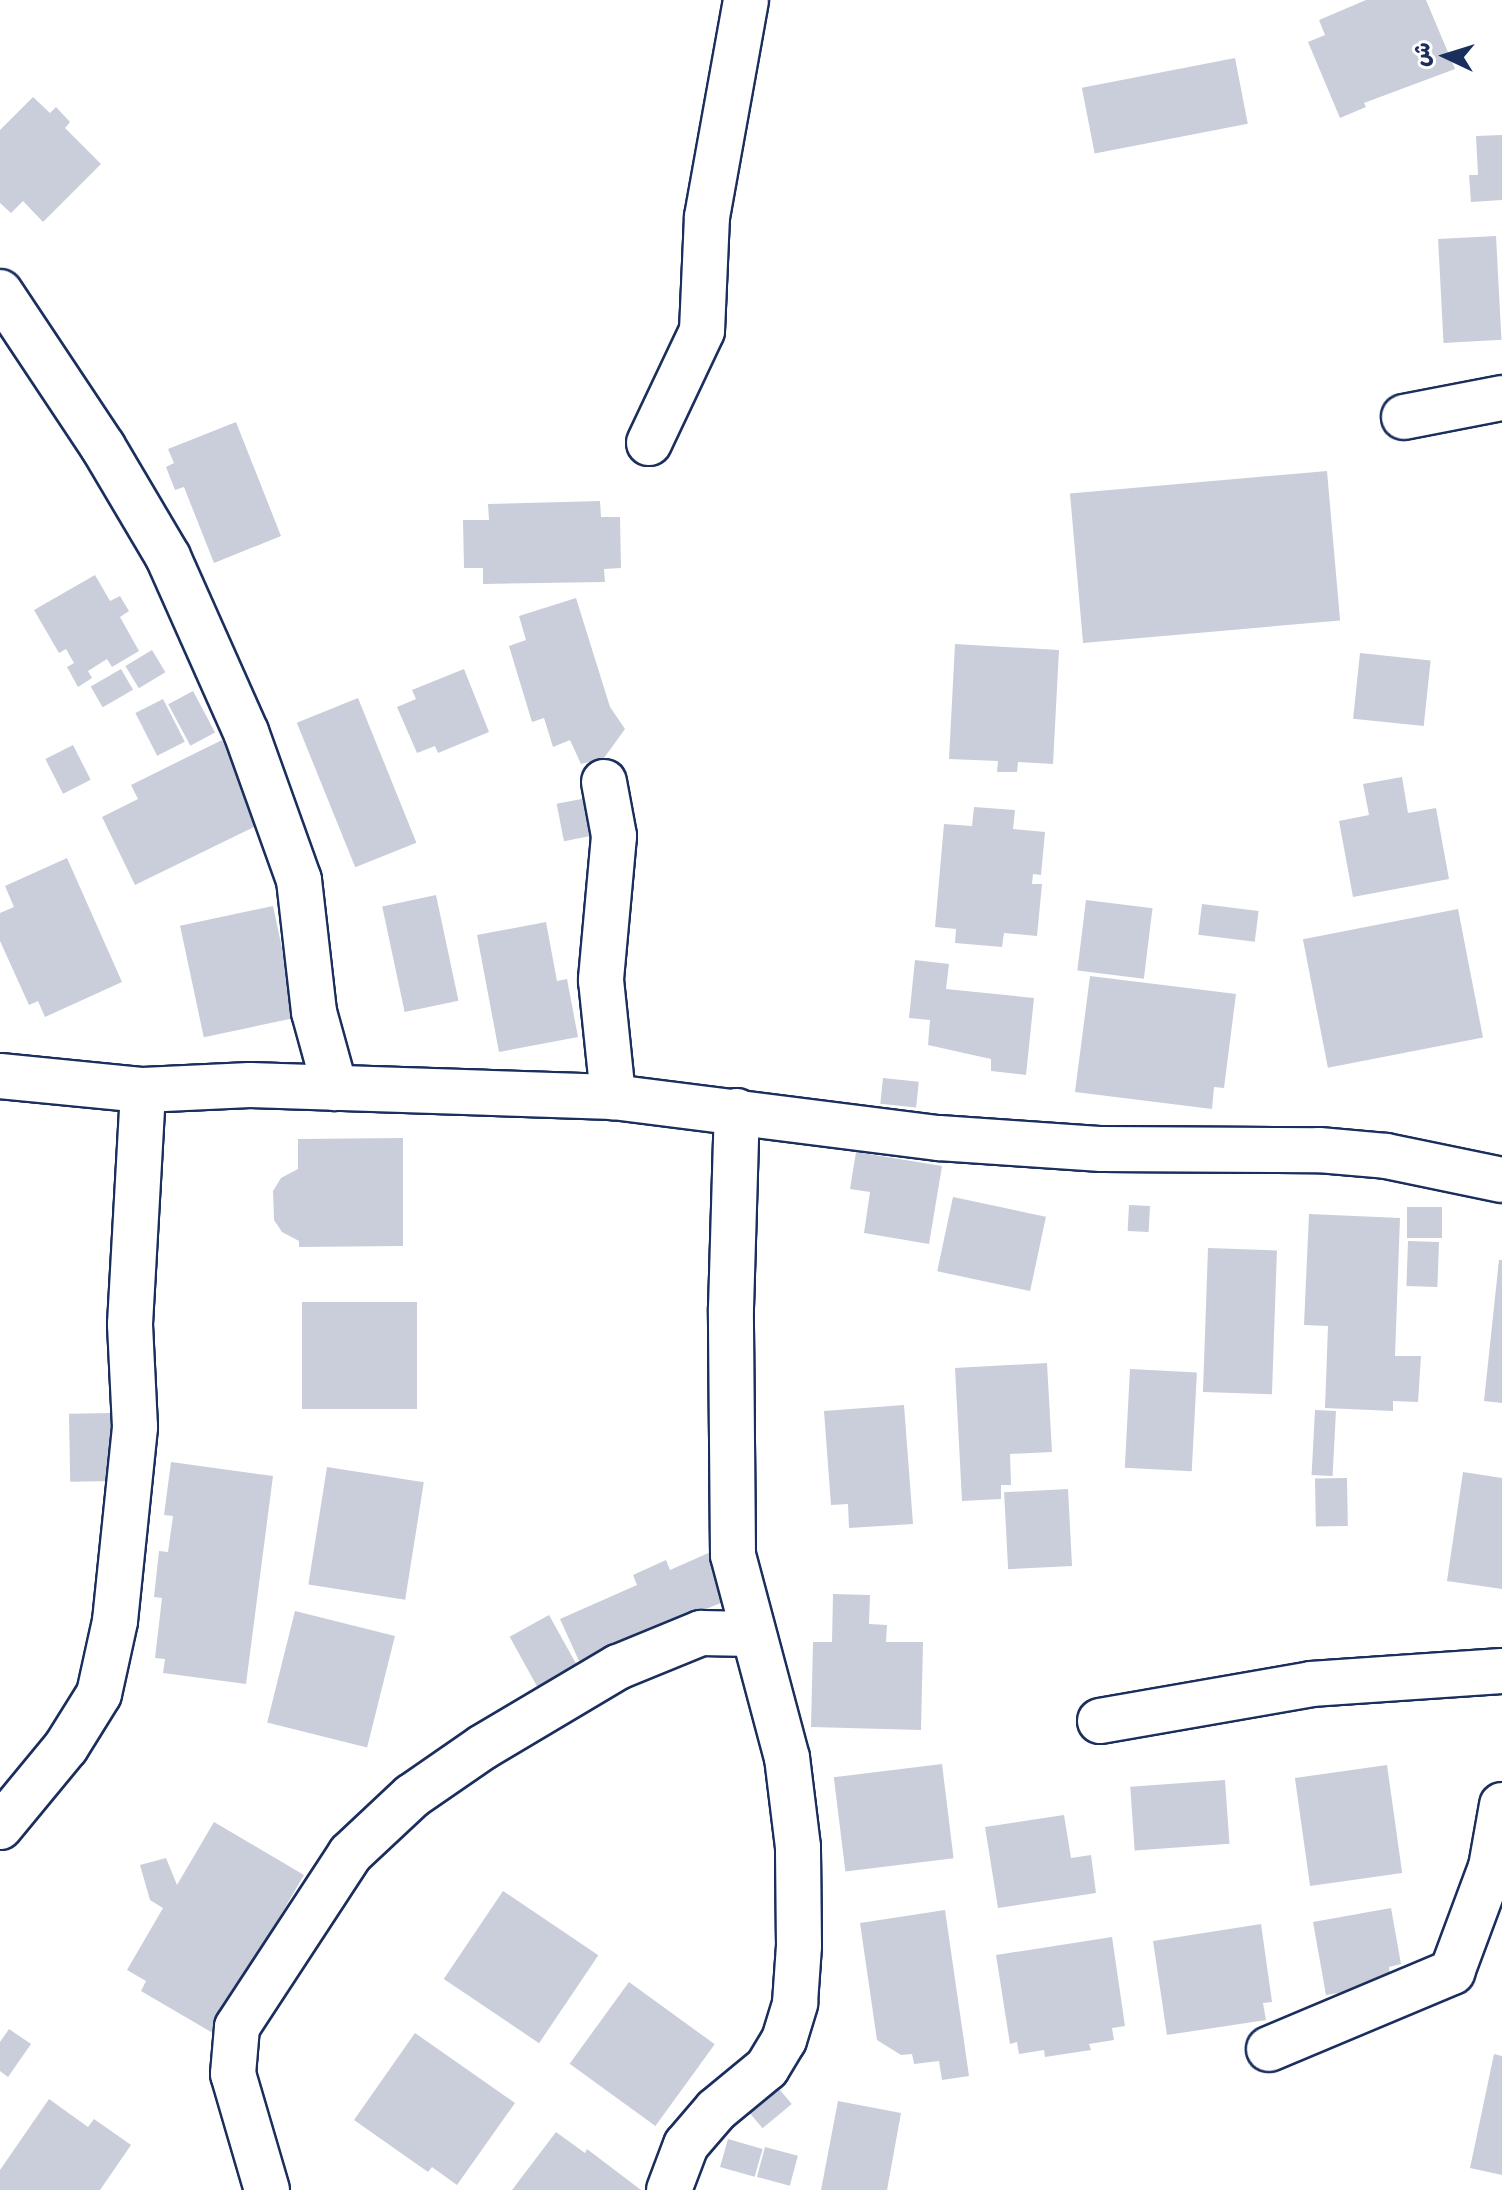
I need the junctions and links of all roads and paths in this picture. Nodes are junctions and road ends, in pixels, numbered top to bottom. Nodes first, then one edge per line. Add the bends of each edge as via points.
1 (746, 0) edge
2 (0, 292) edge
3 (1502, 398) edge
4 (1404, 417) dead end
5 (649, 443) dead end
6 (604, 782) dead end
7 (0, 1076) edge
8 (335, 1088) junction
9 (143, 1090) junction
10 (613, 1097) junction
11 (737, 1111) junction
12 (1502, 1180) edge
13 (752, 1634) junction
14 (1502, 1671) edge
15 (1100, 1721) dead end
16 (1502, 1805) edge
17 (0, 1827) edge
18 (1269, 2049) dead end
19 (267, 2190) edge
20 (669, 2190) edge

1 - 5 street via 707,217 702,331
2 - 8 street via 168,557 258,760 299,880 314,1012
3 - 4 street
6 - 10 street via 614,836 601,980
7 - 9 street
8 - 9 street
8 - 10 street
9 - 17 street via 130,1324 135,1427 115,1621 99,1694 66,1747
10 - 11 street
11 - 12 street via 939,1138 1386,1156
11 - 13 street via 731,1308 733,1555
13 - 19 street via 701,1633 618,1667 436,1779 350,1854 237,2027 233,2074
13 - 20 street via 787,1758 798,1847 795,2003 784,2040 767,2068 699,2128 686,2145
14 - 15 street via 1311,1684
16 - 18 street via 1491,1867 1452,1972

